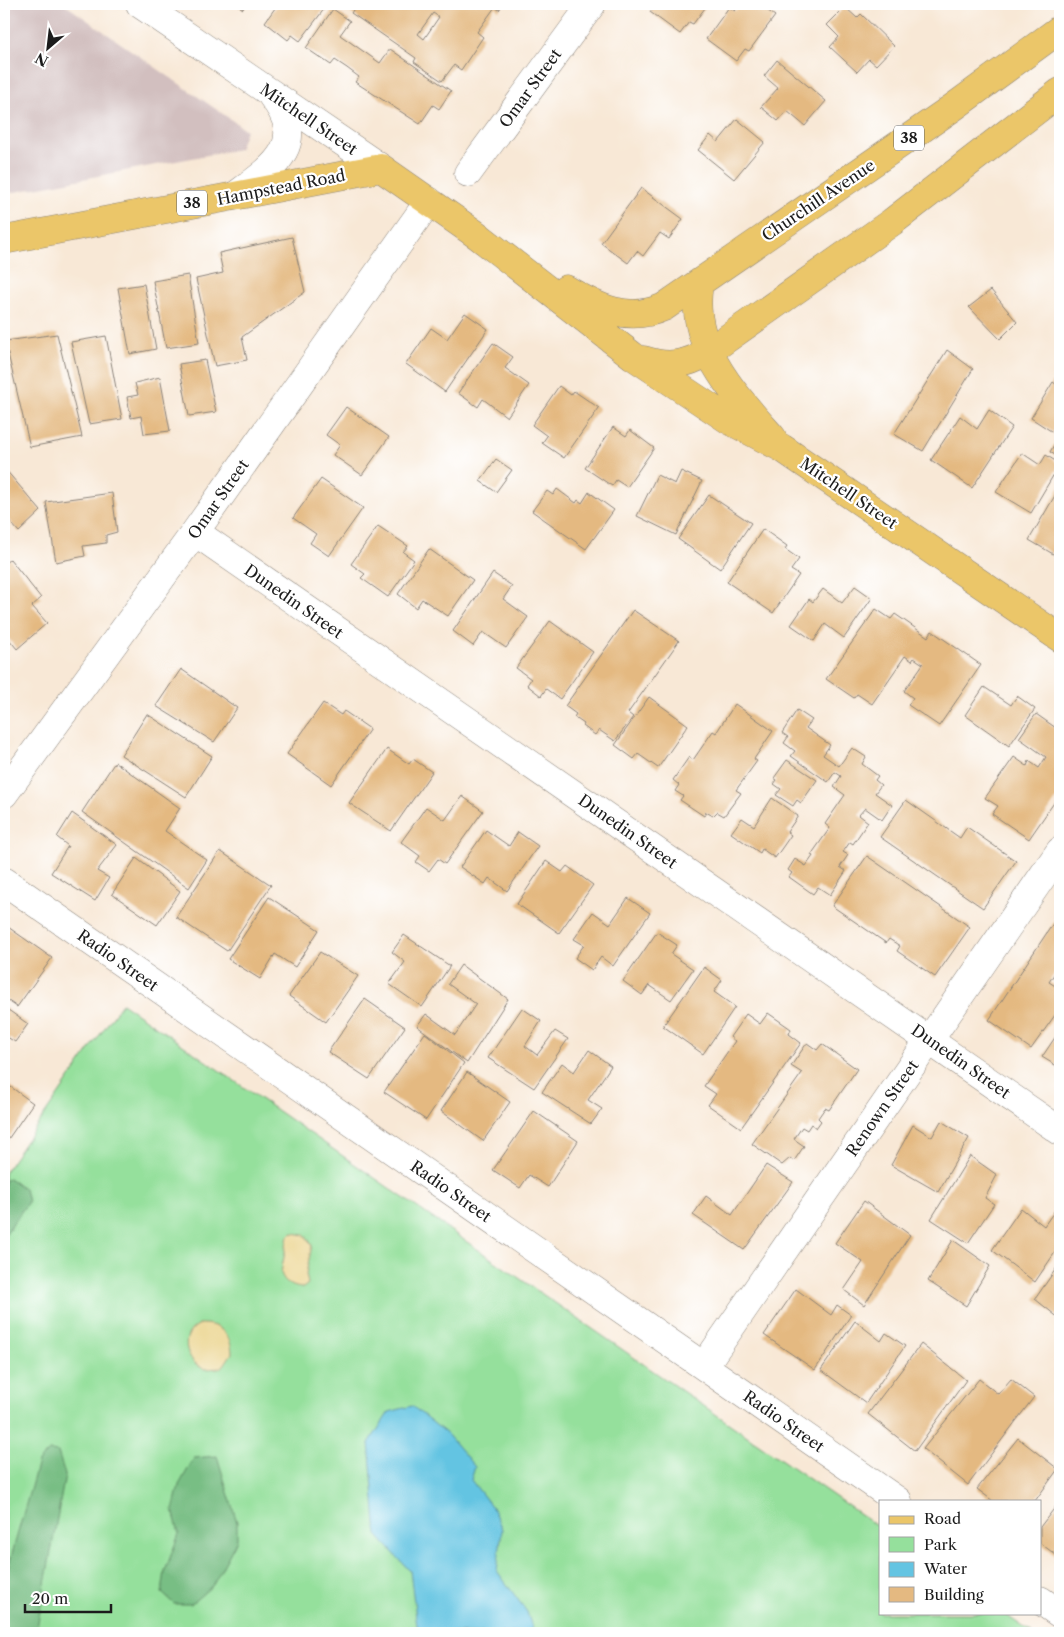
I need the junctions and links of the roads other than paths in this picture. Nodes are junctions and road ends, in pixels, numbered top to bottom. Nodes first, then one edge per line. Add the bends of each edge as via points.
1 (140, 4) edge
2 (592, 4) edge
3 (1060, 29) edge
4 (267, 91) junction
5 (1060, 92) edge
6 (381, 168) junction
7 (468, 173) dead end
8 (236, 195) junction
9 (429, 201) junction
10 (477, 235) junction
11 (4, 240) edge
12 (699, 284) junction
13 (708, 352) junction
14 (633, 356) junction
15 (782, 448) junction
16 (195, 532) junction
17 (1060, 638) edge
18 (4, 794) edge
19 (1060, 851) edge
20 (4, 882) edge
21 (930, 1040) junction
22 (1060, 1131) edge
23 (704, 1366) junction
24 (897, 1500) edge
25 (1042, 1601) edge
26 (1060, 1614) edge

1 - 4 street, Mitchell Street
2 - 7 street, Omar Street
3 - 12 main road, Churchill Avenue / 38
4 - 6 street, Mitchell Street
4 - 8 street via 282,111 289,143 279,160
5 - 13 main road, 38 via 892,222
6 - 8 main road, Hampstead Road / 38
6 - 9 main road, Mitchell Street / 38
8 - 11 main road, Hampstead Road / 38
9 - 10 main road, Mitchell Street / 38
9 - 16 street, Omar Street
10 - 12 main road, Mitchell Street / 38 via 590,302 619,313 639,314 658,310
10 - 14 main road, Mitchell Street / 38
12 - 13 main road via 698,324
13 - 14 main road, Mitchell Street / 38 via 672,366
13 - 15 main road via 741,400
14 - 15 main road, Mitchell Street via 729,420
15 - 17 main road, Mitchell Street
16 - 18 street, Omar Street
16 - 21 street, Dunedin Street
19 - 21 street, Renown Street
20 - 23 street, Radio Street
21 - 22 street, Dunedin Street
21 - 23 street, Renown Street
23 - 24 street, Radio Street
25 - 26 street

